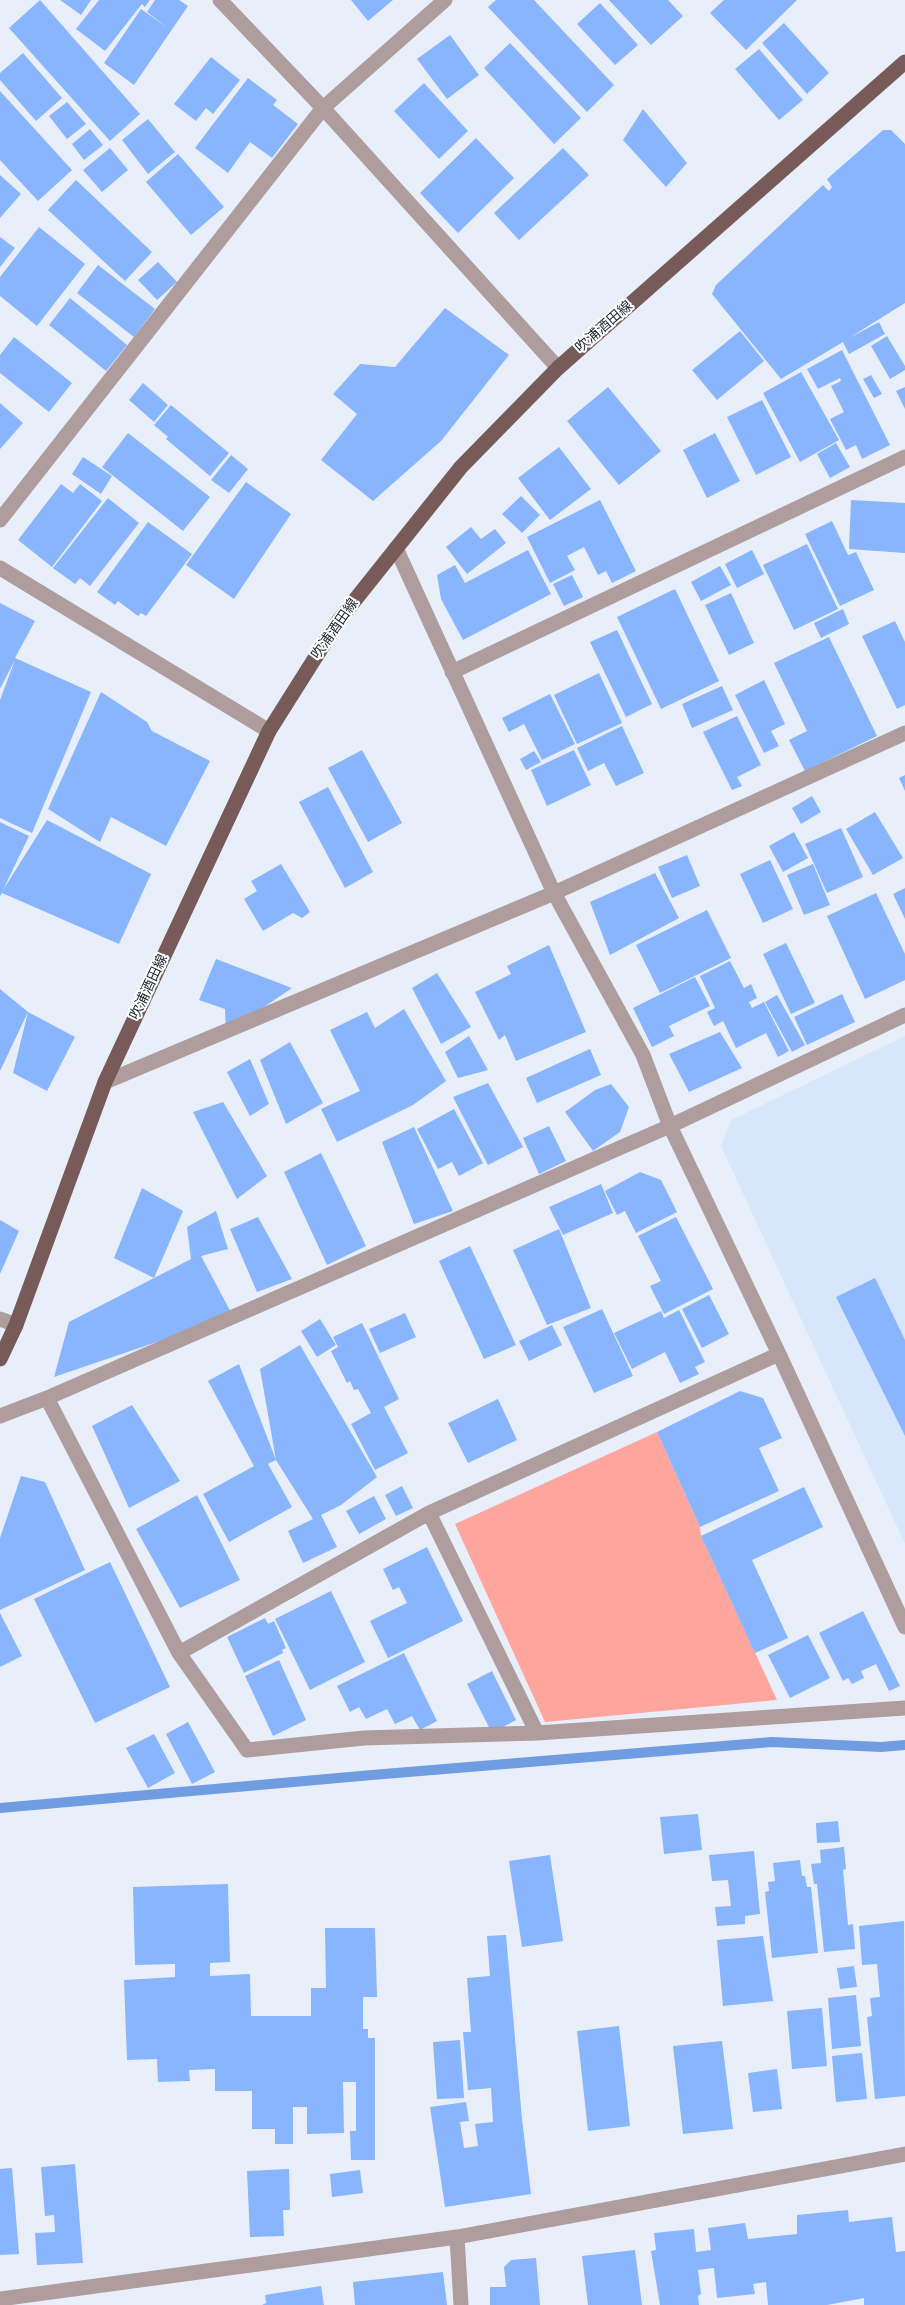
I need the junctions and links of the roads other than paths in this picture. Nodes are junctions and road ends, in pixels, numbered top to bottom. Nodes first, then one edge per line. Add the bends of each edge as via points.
1 (220, 0) edge
2 (445, 0) edge
3 (905, 62) edge
4 (323, 108) junction
5 (558, 368) junction
6 (905, 458) edge
7 (0, 520) edge
8 (396, 548) junction
9 (0, 568) edge
10 (452, 672) junction
11 (269, 731) junction
12 (905, 733) edge
13 (554, 893) junction
14 (905, 1015) edge
15 (104, 1082) junction
16 (670, 1126) junction
17 (0, 1319) edge
18 (16, 1325) junction
19 (779, 1354) junction
20 (0, 1359) edge
21 (47, 1398) junction
22 (0, 1416) edge
23 (429, 1513) junction
24 (905, 1628) edge
25 (179, 1653) junction
26 (905, 1708) edge
27 (537, 1733) junction
28 (905, 2154) edge
29 (456, 2237) junction
30 (0, 2299) edge
31 (461, 2305) edge

1 - 4 street
2 - 4 street
3 - 5 main road, 吹浦酒田線
4 - 5 street
4 - 7 street
5 - 8 main road, 吹浦酒田線 via 461,467
6 - 10 street
8 - 10 street
8 - 11 main road, 吹浦酒田線 via 338,620
9 - 11 street
10 - 13 street
11 - 15 main road, 吹浦酒田線
12 - 13 street
13 - 15 street
13 - 16 street via 643,1055
14 - 16 street
15 - 18 main road, 吹浦酒田線
16 - 19 street
16 - 21 street
17 - 18 street
18 - 20 main road, 吹浦酒田線
19 - 23 street
19 - 24 street
21 - 22 street
21 - 25 street
23 - 25 street
23 - 27 street
25 - 27 street via 247,1750 364,1738
26 - 27 street
28 - 29 street
29 - 30 street
29 - 31 street

